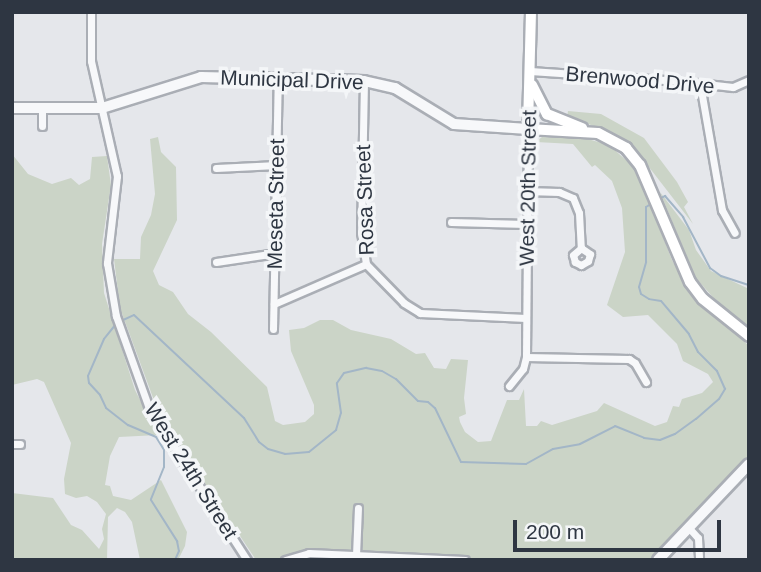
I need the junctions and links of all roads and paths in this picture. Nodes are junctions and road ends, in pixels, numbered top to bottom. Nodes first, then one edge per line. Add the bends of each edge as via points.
1 (92, 12) edge
2 (531, 12) edge
3 (530, 75) junction
4 (278, 78) junction
5 (749, 80) edge
6 (364, 81) junction
7 (700, 84) junction
8 (12, 108) edge
9 (42, 108) junction
10 (102, 108) junction
11 (42, 126) dead end
12 (528, 129) junction
13 (598, 134) junction
14 (277, 165) junction
15 (216, 168) dead end
16 (527, 191) junction
17 (451, 222) dead end
18 (526, 223) junction
19 (735, 233) dead end
20 (581, 248) dead end
21 (276, 253) junction
22 (216, 262) dead end
23 (366, 264) junction
24 (274, 304) junction
25 (526, 318) junction
26 (273, 330) dead end
27 (749, 336) edge
28 (525, 360) junction
29 (646, 382) dead end
30 (509, 386) dead end
31 (749, 464) edge
32 (358, 508) dead end
33 (689, 528) junction
34 (356, 555) junction
35 (247, 560) edge
36 (285, 560) edge
37 (465, 560) edge
38 (658, 560) edge
39 (699, 560) edge

1 - 10 street, West 24th Street via 91,61
2 - 3 main road, West 20th Street
3 - 7 street, Brenwood Drive
3 - 12 main road, West 20th Street
3 - 13 main road via 547,114
4 - 6 street, Municipal Drive
4 - 10 street, Municipal Drive via 186,80
4 - 14 street, Meseta Street
5 - 7 street, Brenwood Drive via 733,87
6 - 12 street, Municipal Drive via 395,88 454,124
6 - 23 street, Rosa Street via 361,232
7 - 19 street via 722,210
8 - 9 street, Municipal Drive
9 - 10 street, Municipal Drive
9 - 11 street
10 - 35 street, West 24th Street via 117,176 107,262 116,316 149,408
12 - 13 main road, Municipal Drive
12 - 16 street, West 20th Street
13 - 27 main road, Municipal Drive via 626,148 640,165 690,282 703,299
14 - 15 street
14 - 21 street, Meseta Street
16 - 18 street, West 20th Street
16 - 20 street via 559,192 573,198 578,205
17 - 18 street
18 - 25 street, West 20th Street
21 - 22 street
21 - 24 street, Meseta Street
23 - 24 street
23 - 25 street, Rosa Street via 420,313
24 - 26 street, Meseta Street
25 - 28 street, West 20th Street
28 - 29 street via 629,359
28 - 30 street
31 - 33 street
32 - 34 street
33 - 38 street
33 - 39 street via 698,538
34 - 36 street via 299,554
34 - 37 street

